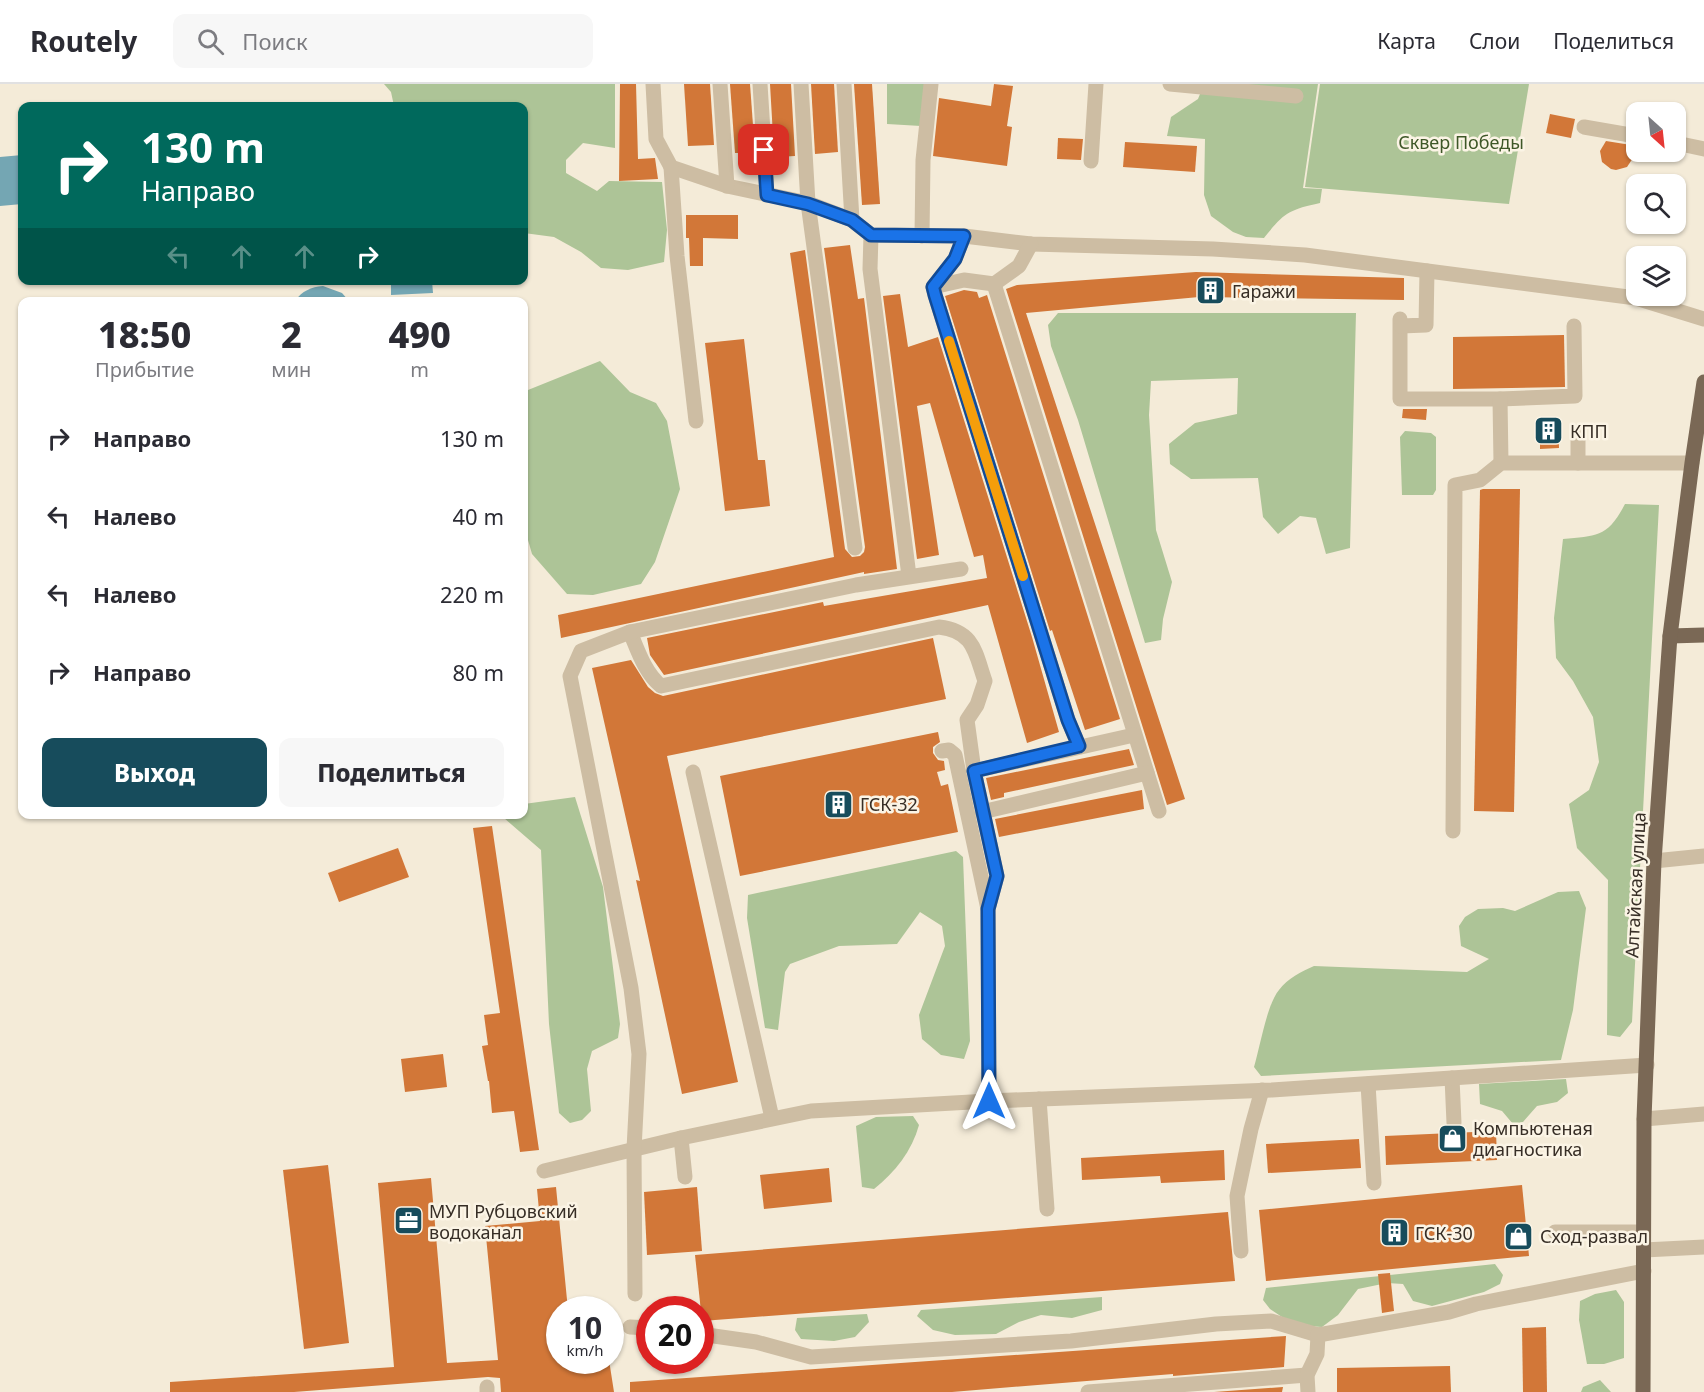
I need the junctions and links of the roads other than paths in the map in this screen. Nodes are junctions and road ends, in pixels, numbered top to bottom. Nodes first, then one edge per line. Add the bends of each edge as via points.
1 (653, 84) edge
2 (720, 84) edge
3 (760, 84) edge
4 (801, 84) edge
5 (844, 84) edge
6 (931, 84) edge
7 (1096, 84) edge
8 (1170, 84) edge
9 (1296, 96) dead end
10 (1584, 127) dead end
11 (1626, 134) edge
12 (1686, 145) edge
13 (1704, 149) edge
14 (1091, 160) dead end
15 (671, 167) junction
16 (727, 186) junction
17 (767, 195) junction
18 (808, 204) junction
19 (852, 220) junction
20 (871, 235) junction
21 (922, 236) junction
22 (964, 236) junction
23 (1031, 244) junction
24 (1427, 271) junction
25 (994, 284) junction
26 (933, 287) junction
27 (1704, 319) edge
28 (1574, 326) dead end
29 (1704, 382) edge
30 (1500, 399) junction
31 (696, 421) dead end
32 (1578, 432) dead end
33 (1501, 463) junction
34 (1578, 463) junction
35 (1692, 463) junction
36 (855, 548) dead end
37 (961, 569) dead end
38 (909, 576) junction
39 (630, 632) junction
40 (1704, 635) edge
41 (1670, 636) junction
42 (1134, 735) junction
43 (1079, 746) junction
44 (942, 751) dead end
45 (974, 771) junction
46 (693, 772) dead end
47 (1147, 773) junction
48 (1159, 810) dead end
49 (982, 812) junction
50 (1453, 831) dead end
51 (1704, 856) edge
52 (1654, 861) junction
53 (988, 909) junction
54 (1647, 1065) junction
55 (1452, 1078) junction
56 (1368, 1084) junction
57 (1263, 1090) junction
58 (1039, 1099) junction
59 (989, 1101) junction
60 (1704, 1114) edge
61 (772, 1118) junction
62 (1644, 1119) junction
63 (1454, 1124) dead end
64 (681, 1138) junction
65 (634, 1149) junction
66 (544, 1172) dead end
67 (685, 1177) dead end
68 (1374, 1183) dead end
69 (1047, 1209) dead end
70 (1555, 1232) dead end
71 (1643, 1232) junction
72 (1704, 1247) edge
73 (1644, 1250) junction
74 (1240, 1251) dead end
75 (1644, 1271) junction
76 (635, 1294) dead end
77 (630, 1327) dead end
78 (636, 1327) edge
79 (1318, 1335) junction
80 (714, 1336) edge
81 (1307, 1375) junction
82 (1088, 1392) edge
83 (1308, 1392) edge
84 (1643, 1392) edge

1 - 15 street via 656,139
2 - 16 street
3 - 17 street
4 - 18 street
5 - 19 street
6 - 21 street via 923,160
7 - 14 street
8 - 9 street
10 - 11 street
12 - 13 street
15 - 16 street
15 - 31 street
16 - 17 street
17 - 18 street
18 - 19 street
18 - 36 street
19 - 20 street
20 - 21 street
20 - 38 street via 870,269
21 - 22 street
22 - 23 street
22 - 26 street via 955,259
23 - 24 street via 1305,255
23 - 25 street via 1019,266
24 - 27 street via 1636,298
24 - 30 street via 1426,325 1401,323 1400,399
25 - 26 street via 964,280
25 - 42 street
26 - 43 street
28 - 30 street via 1575,396
29 - 35 main road, Алтайская улица
30 - 33 street
32 - 34 street
33 - 34 street
33 - 50 street via 1480,480 1455,485
34 - 35 street
35 - 41 main road, Алтайская улица
37 - 38 street
38 - 39 street
39 - 45 street via 645,665 661,686 939,627 953,628 967,637 986,681 968,720
39 - 65 street via 581,651 570,676 631,988 639,1054
40 - 41 main road
41 - 52 main road, Алтайская улица
42 - 43 street
42 - 47 street
43 - 45 street
44 - 53 street via 949,750 955,755
45 - 49 street
46 - 61 street
47 - 48 street
47 - 49 street
49 - 53 street via 997,876
51 - 52 street
52 - 54 main road, Алтайская улица
53 - 59 street
54 - 55 street
54 - 62 main road, Алтайская улица
55 - 56 street
55 - 63 street
56 - 57 street
56 - 68 street
57 - 58 street
57 - 74 street via 1237,1196
58 - 59 street
58 - 69 street
59 - 61 street via 811,1111
60 - 62 street
61 - 64 street
62 - 71 main road, Алтайская улица
64 - 65 street
64 - 67 street
65 - 66 street
65 - 76 street
70 - 71 street
71 - 73 main road, Алтайская улица
72 - 73 street
73 - 75 main road, Алтайская улица
75 - 79 street
75 - 84 main road, Алтайская улица
77 - 78 street
79 - 80 street via 1271,1321 1071,1341 811,1357 756,1342
79 - 81 street via 1317,1354
81 - 82 street
81 - 83 street

